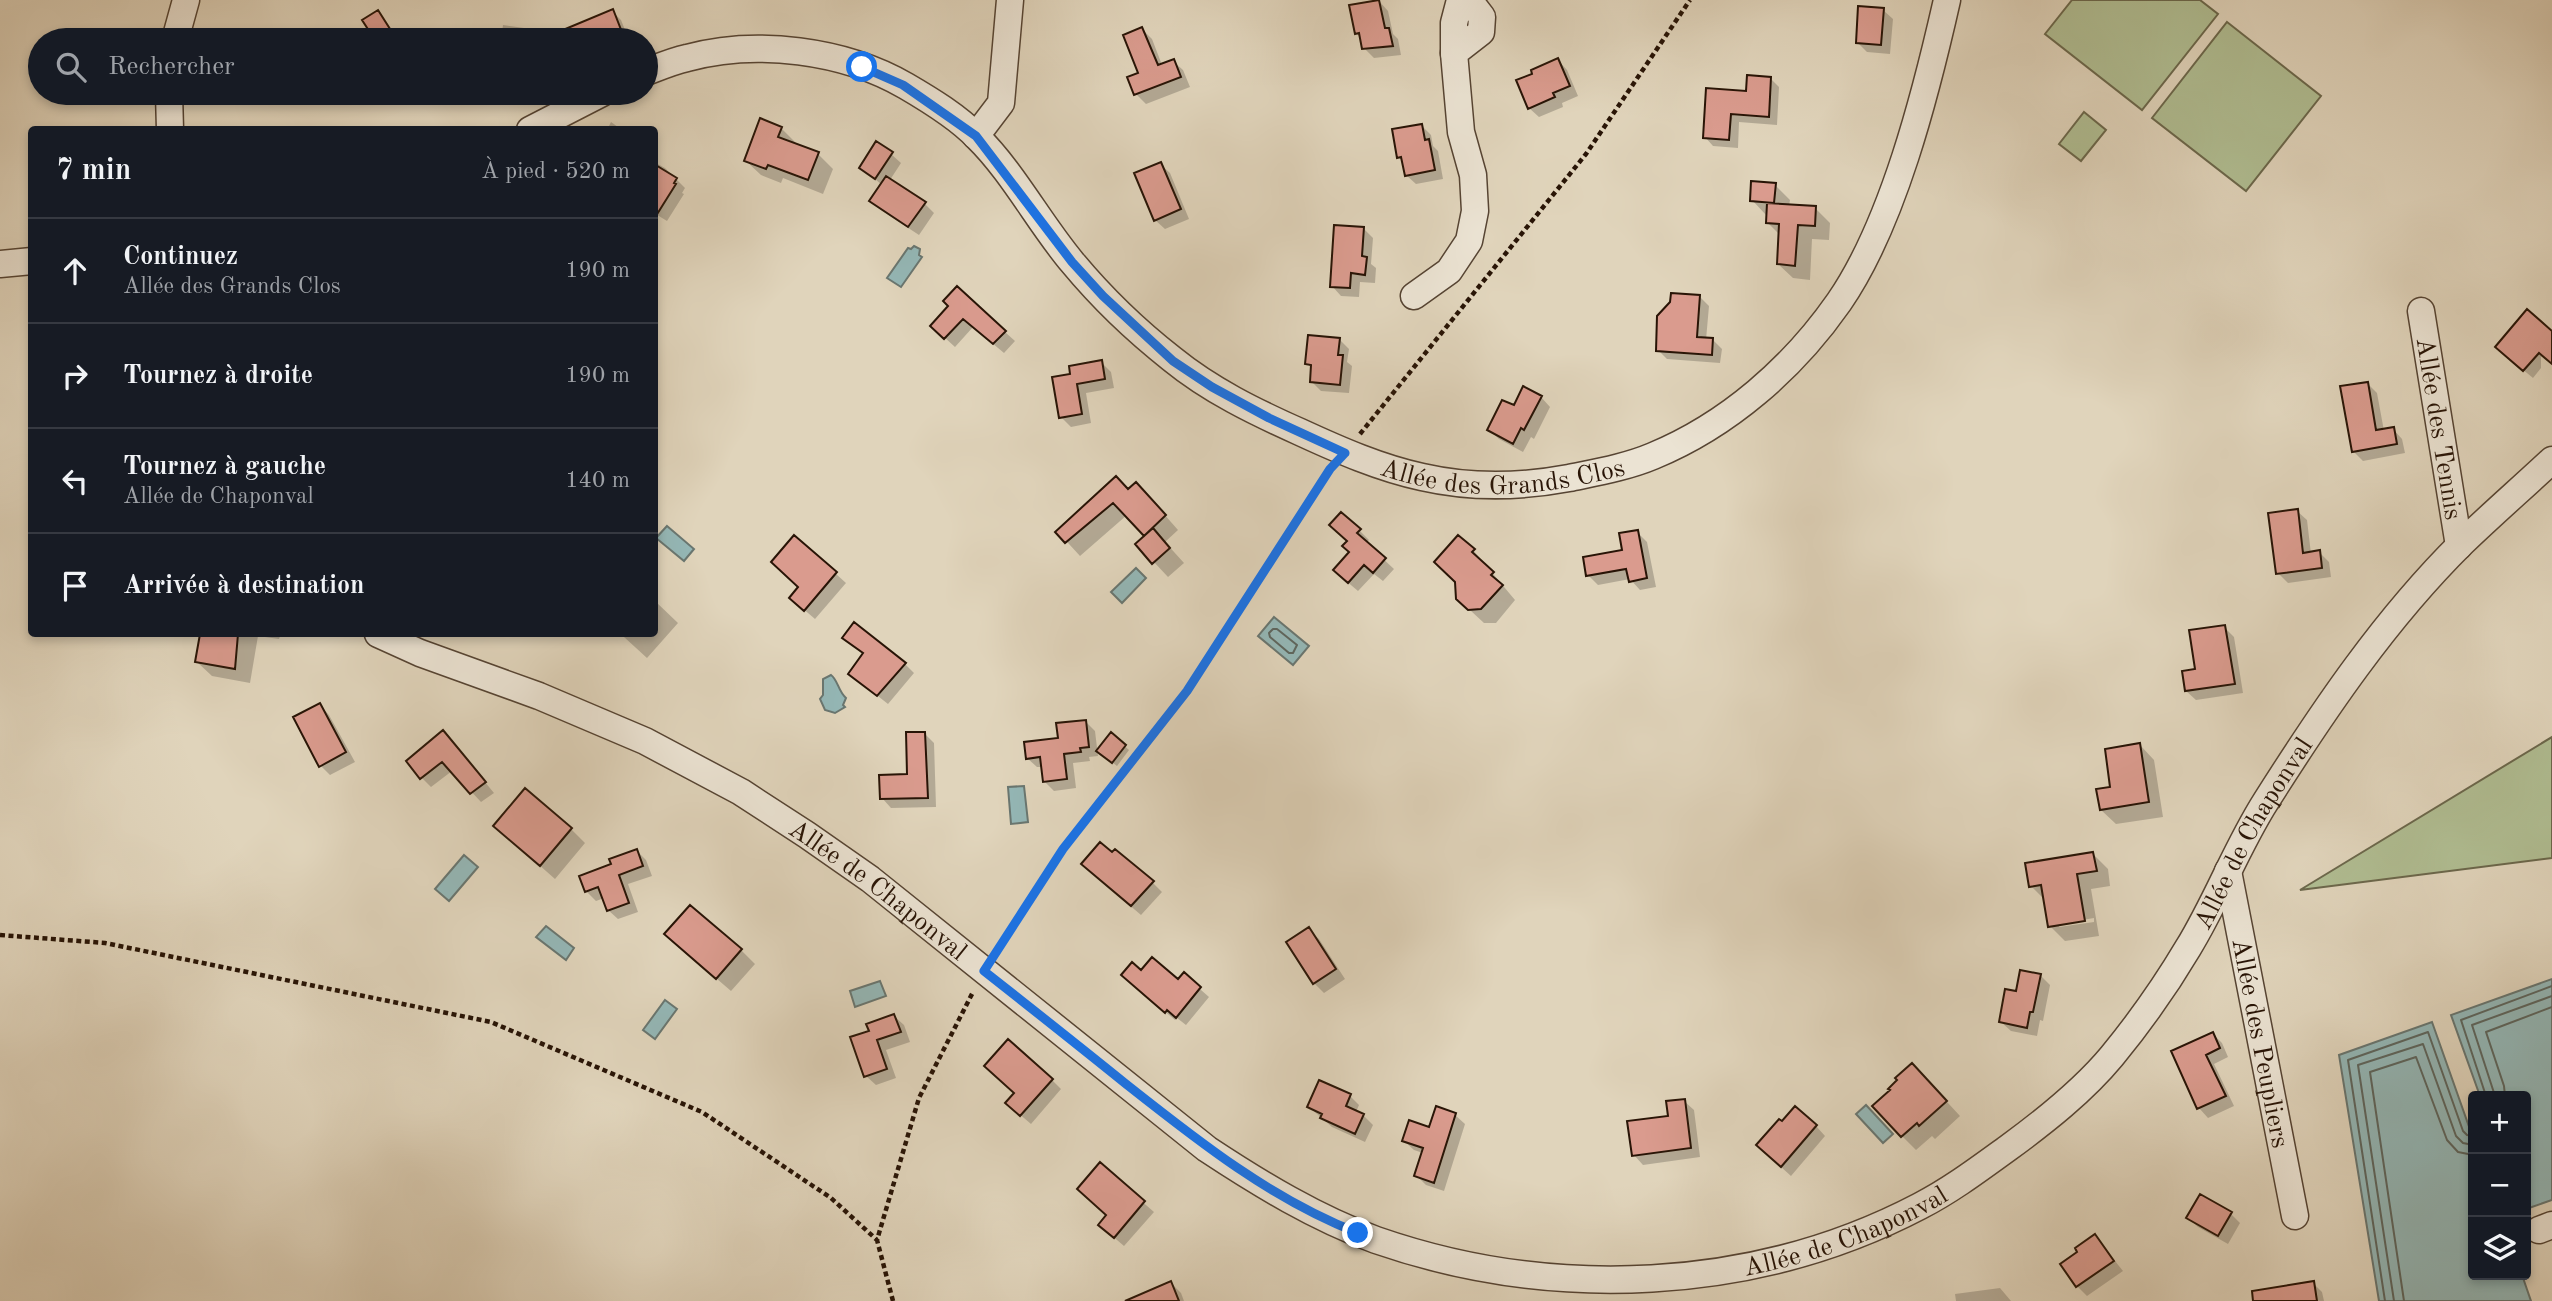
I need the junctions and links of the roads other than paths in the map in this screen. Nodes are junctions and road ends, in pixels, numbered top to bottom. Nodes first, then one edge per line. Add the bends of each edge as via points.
1 (187, 0) edge
2 (1010, 0) edge
3 (1460, 0) edge
4 (1469, 0) edge
5 (1947, 0) edge
6 (179, 28) edge
7 (1454, 53) junction
8 (658, 68) edge
9 (169, 105) edge
10 (579, 105) edge
11 (170, 126) edge
12 (538, 126) edge
13 (976, 136) junction
14 (28, 261) edge
15 (0, 264) edge
16 (1414, 296) dead end
17 (2421, 312) dead end
18 (2552, 460) edge
19 (2459, 546) junction
20 (385, 637) edge
21 (2228, 871) junction
22 (2295, 1216) dead end

1 - 6 street
2 - 13 street via 1002,103
3 - 7 street
4 - 7 street via 1482,17 1480,32
5 - 13 street, Allée des Grands Clos via 1894,186 1854,277 1806,344 1777,376 1690,438 1651,457 1605,471 1520,485 1422,477 1345,453 1212,387 1173,361 1103,296
7 - 16 street via 1475,211 1469,242 1449,271
8 - 13 street, Allée des Grands Clos via 688,57 742,49 802,51 862,67 903,85
9 - 11 street
10 - 12 street
14 - 15 street
17 - 19 street, Allée des Tennis
18 - 19 street, Allée de Chaponval
19 - 21 street, Allée de Chaponval via 2381,634 2324,713 2263,805
20 - 21 street, Allée de Chaponval via 645,741 741,792 870,879 1207,1149 1250,1177 1379,1241 1431,1257 1537,1278 1664,1279 1720,1273 1804,1253 1923,1204 1971,1175 2063,1105 2111,1058 2190,946
21 - 22 street, Allée des Peupliers

